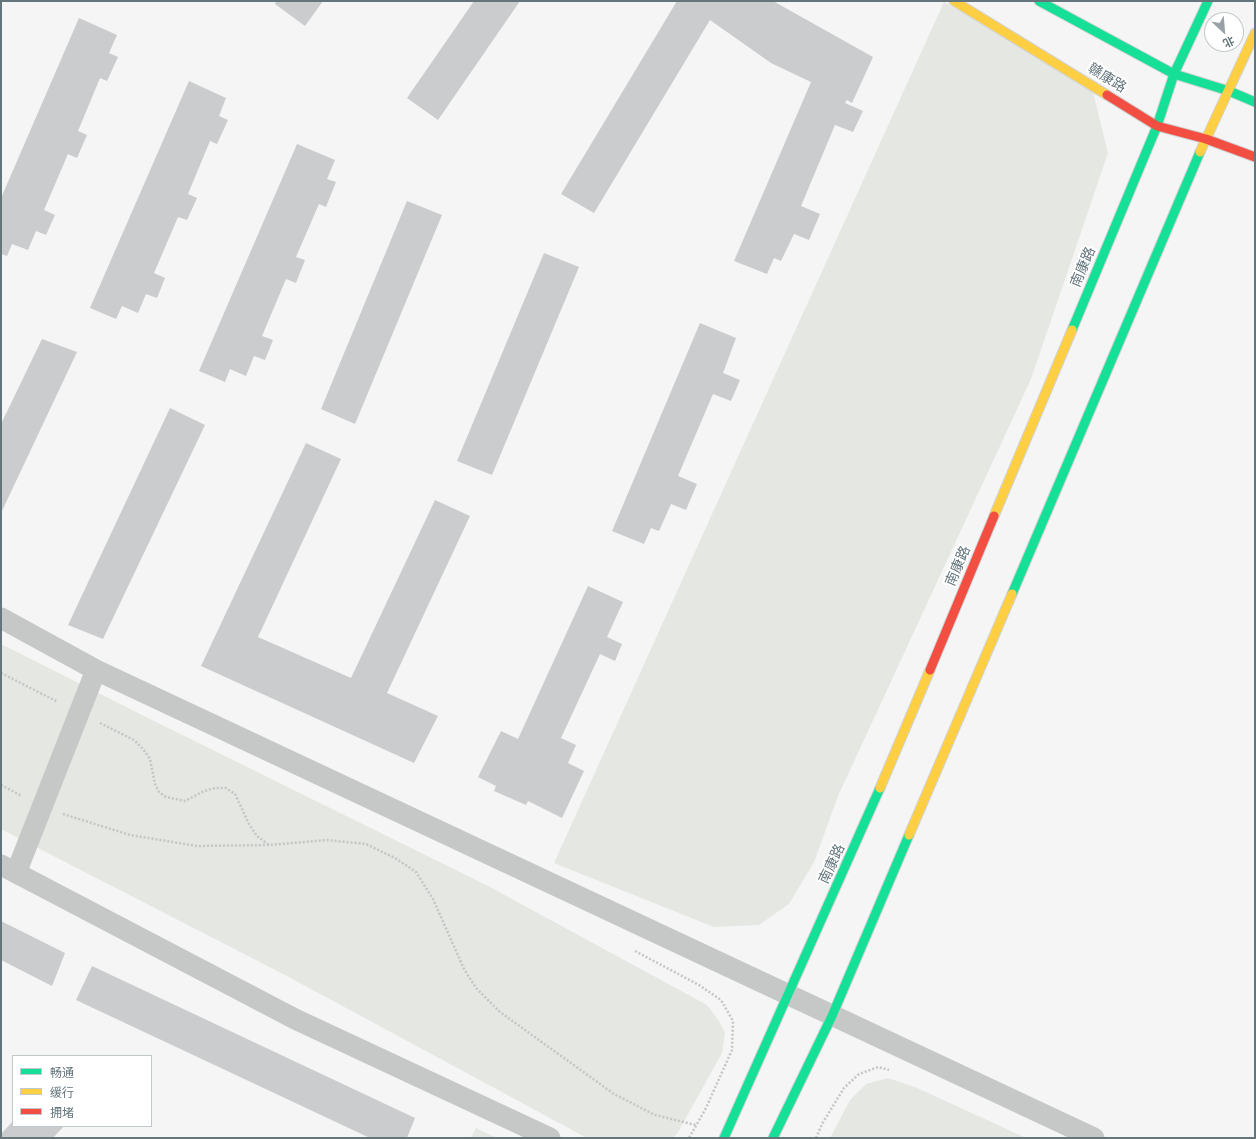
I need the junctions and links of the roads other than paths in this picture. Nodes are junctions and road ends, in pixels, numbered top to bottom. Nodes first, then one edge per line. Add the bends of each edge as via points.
1 (954, 1) edge
2 (1039, 1) edge
3 (1208, 1) edge
4 (1255, 33) edge
5 (1174, 74) junction
6 (1229, 91) junction
7 (1255, 102) edge
8 (1157, 126) junction
9 (1206, 139) junction
10 (1255, 157) edge
11 (1, 618) edge
12 (96, 670) junction
13 (8, 869) edge
14 (787, 994) junction
15 (832, 1016) junction
16 (550, 1138) edge
17 (724, 1138) edge
18 (773, 1138) edge
19 (1094, 1138) edge

1 - 8 main road, 赣康路
2 - 5 main road
3 - 5 main road, 南康路
4 - 6 main road
5 - 6 main road
5 - 8 main road, 南康路
6 - 7 main road
6 - 9 main road
8 - 9 main road, 赣康路
8 - 14 main road, 南康路 via 857,843
9 - 10 main road, 赣康路
9 - 15 main road
11 - 12 street
12 - 13 street
12 - 14 street
13 - 16 street via 295,1019
14 - 15 street
14 - 17 main road, 南康路
15 - 18 main road
15 - 19 street

